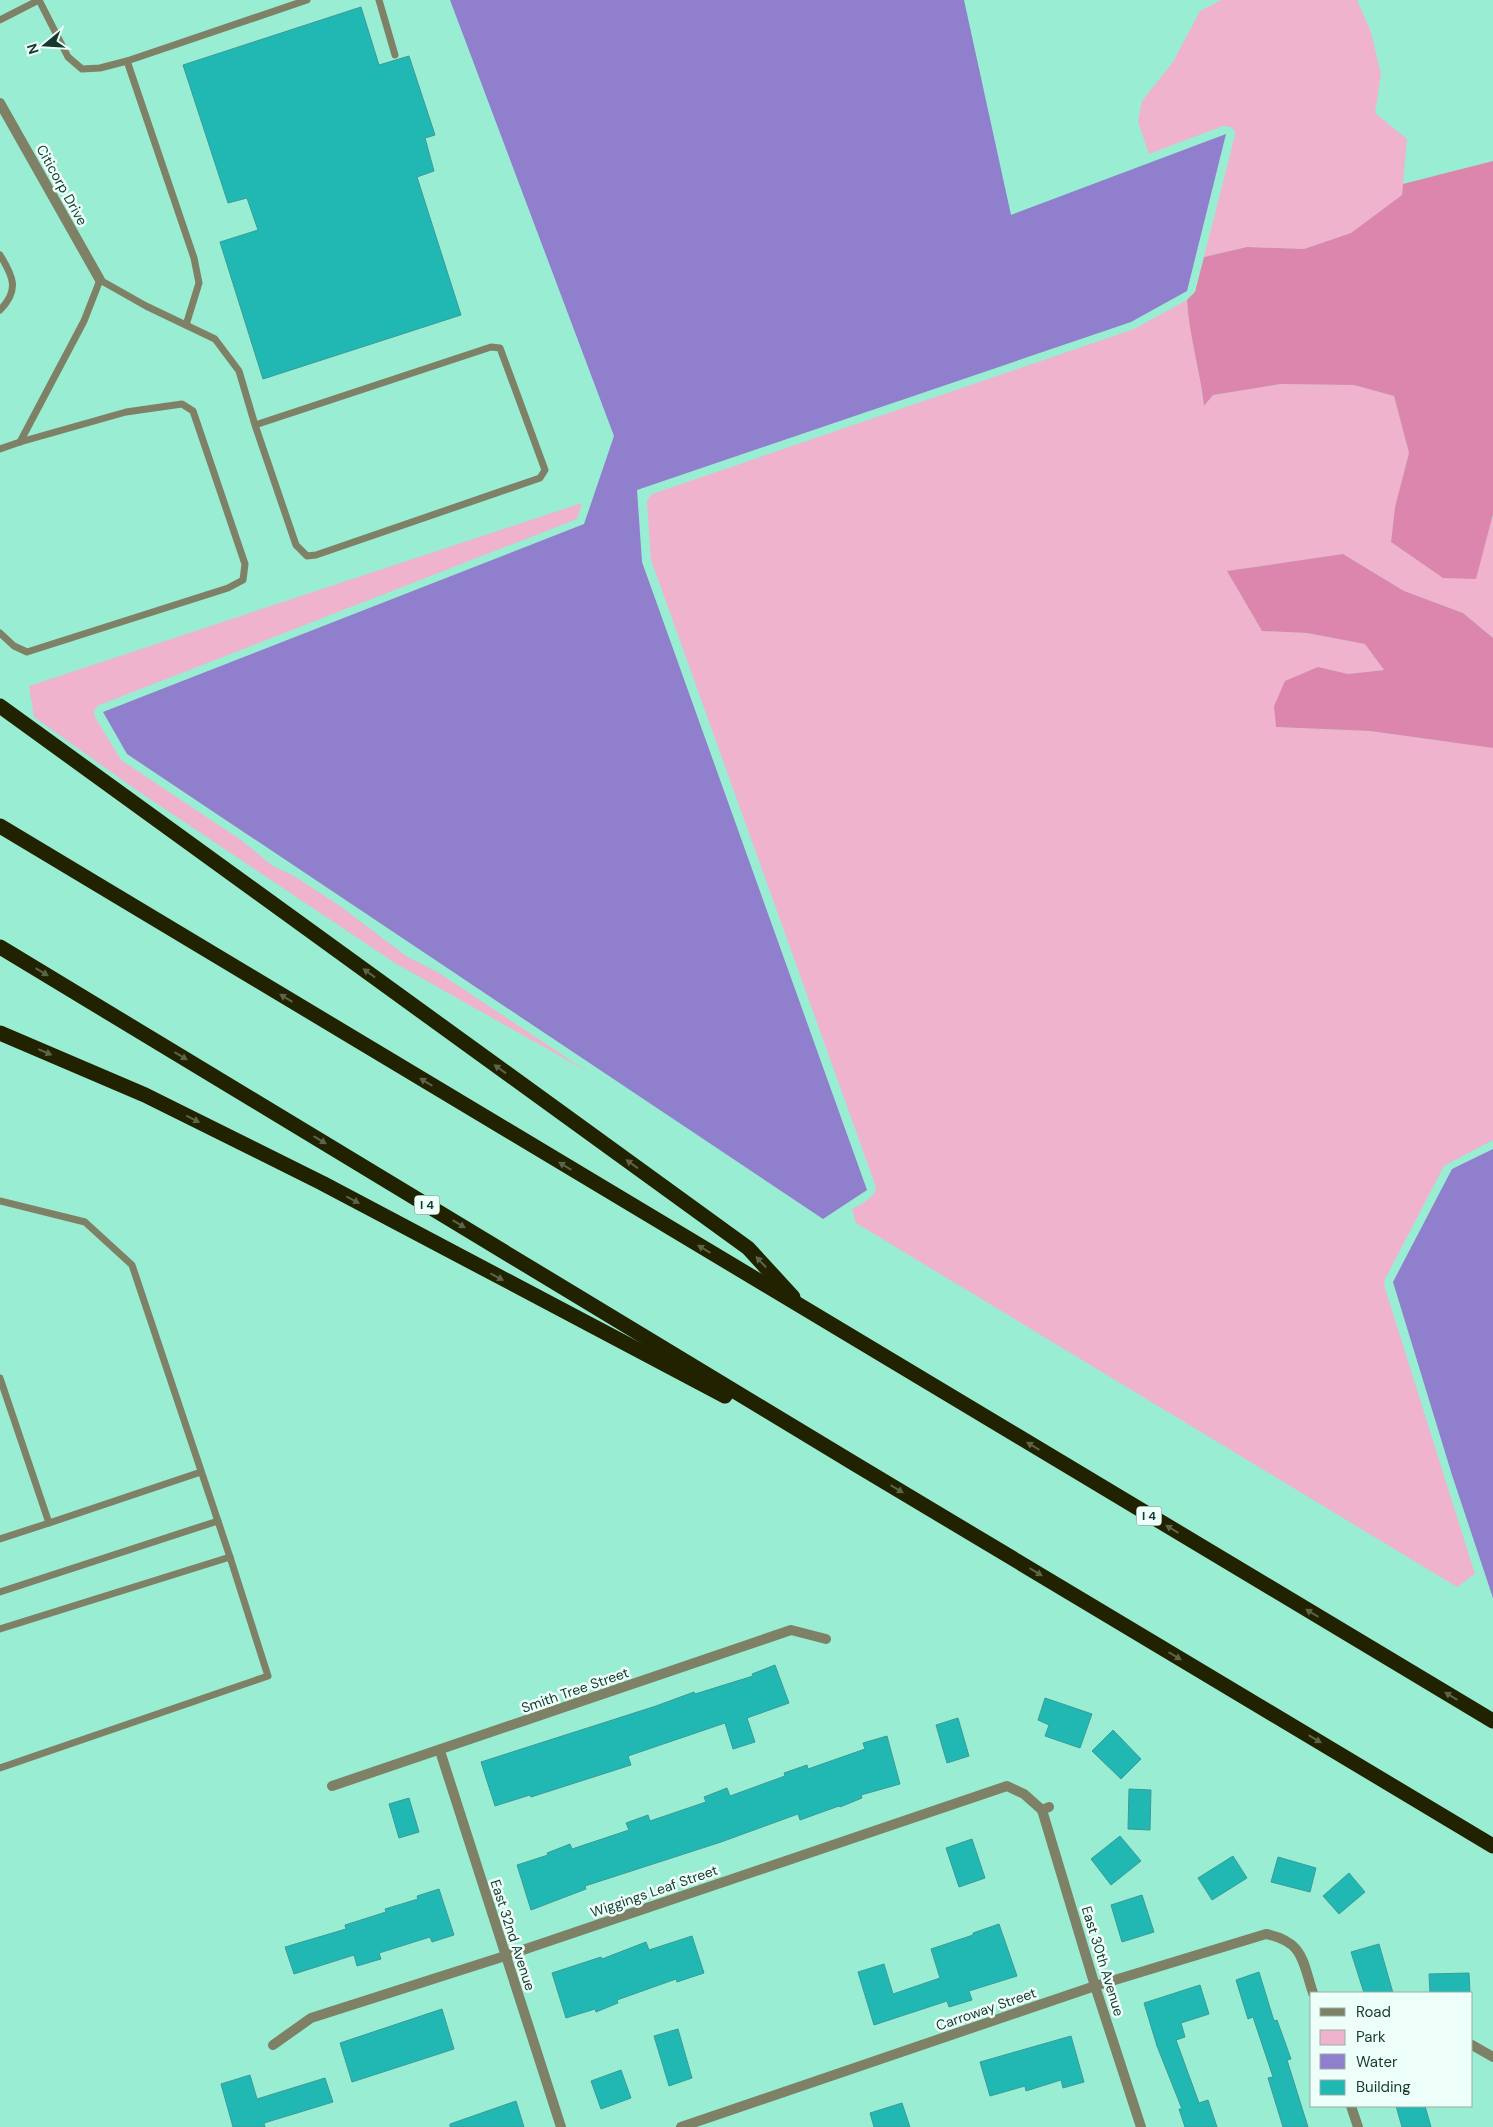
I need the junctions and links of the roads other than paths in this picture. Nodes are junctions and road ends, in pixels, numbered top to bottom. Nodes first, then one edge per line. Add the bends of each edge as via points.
1 (39, 0) edge
2 (307, 0) edge
3 (379, 0) edge
4 (0, 20) edge
5 (395, 55) dead end
6 (127, 61) junction
7 (0, 103) edge
8 (0, 255) edge
9 (100, 280) junction
10 (0, 310) edge
11 (186, 326) junction
12 (255, 425) junction
13 (20, 442) junction
14 (0, 449) edge
15 (0, 633) edge
16 (0, 706) edge
17 (0, 826) edge
18 (0, 947) edge
19 (0, 1033) edge
20 (0, 1201) edge
21 (806, 1311) junction
22 (0, 1378) edge
23 (855, 1464) junction
24 (201, 1472) junction
25 (218, 1522) junction
26 (49, 1523) junction
27 (0, 1539) edge
28 (230, 1557) junction
29 (0, 1592) edge
30 (0, 1629) edge
31 (826, 1639) dead end
32 (1493, 1721) edge
33 (440, 1751) junction
34 (0, 1768) edge
35 (332, 1786) dead end
36 (1046, 1808) joint
37 (1493, 1846) edge
38 (505, 1956) junction
39 (1096, 1986) junction
40 (1313, 1992) edge
41 (273, 2045) dead end
42 (1473, 2046) edge
43 (1493, 2057) edge
44 (1351, 2107) edge
45 (561, 2127) edge
46 (681, 2127) edge
47 (1141, 2127) edge
48 (1358, 2127) edge

1 - 4 lane
1 - 6 lane via 68,58 82,69
2 - 6 lane
3 - 5 lane
6 - 11 lane via 194,258 199,283
7 - 9 street, Citicorp Drive
8 - 10 lane via 12,274 13,288
9 - 11 lane
9 - 13 lane via 84,320
11 - 12 lane via 215,339 240,371
12 - 12 lane via 491,347 500,348 545,470 540,478 316,556 307,556 296,546
13 - 14 lane
13 - 15 lane via 126,412 182,404 193,411 244,564 243,580 228,588 27,652 14,646
21 -> 16 highway via 748,1248
21 -> 17 highway, I 4
18 -> 23 highway, I 4
19 -> 23 highway via 145,1095 322,1183
20 - 24 lane via 85,1222 132,1265
32 -> 21 highway, I 4
22 - 26 lane
23 -> 37 highway, I 4
24 - 25 lane
24 - 26 lane
25 - 28 lane
25 - 29 lane
26 - 27 lane
28 - 30 lane
28 - 34 lane via 268,1676
31 - 33 street, Smith Tree Street via 791,1630
33 - 35 street, Smith Tree Street
33 - 38 street, East 32nd Avenue
36 - 38 street, Wiggings Leaf Street via 1007,1786
36 - 39 street, East 30th Avenue
38 - 41 street, Wiggings Leaf Street via 311,2018
38 - 45 street, East 32nd Avenue
39 - 40 street, Carroway Street via 1266,1934 1284,1938 1298,1950
39 - 46 street, Carroway Street
39 - 47 street, East 30th Avenue
42 - 43 street
44 - 48 street

